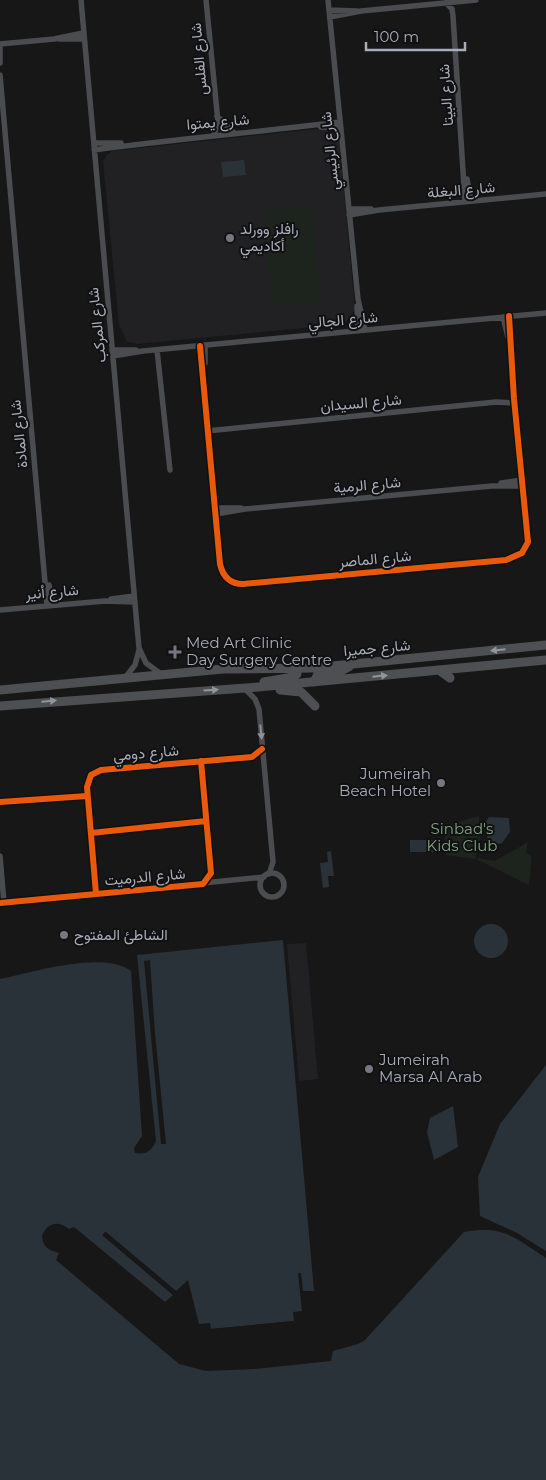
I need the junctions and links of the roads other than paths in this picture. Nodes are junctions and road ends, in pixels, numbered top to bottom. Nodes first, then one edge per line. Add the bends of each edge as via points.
1 (81, 0) edge
2 (206, 0) edge
3 (328, 0) edge
4 (476, 0) edge
5 (464, 1) edge
6 (446, 3) junction
7 (330, 14) junction
8 (453, 16) junction
9 (83, 36) junction
10 (0, 44) edge
11 (0, 64) edge
12 (0, 75) edge
13 (217, 116) junction
14 (340, 125) junction
15 (234, 133) junction
16 (214, 134) junction
17 (94, 147) junction
18 (546, 194) edge
19 (468, 201) junction
20 (349, 212) junction
21 (546, 313) edge
22 (506, 316) junction
23 (361, 330) junction
24 (202, 346) junction
25 (157, 350) junction
26 (112, 353) junction
27 (514, 401) junction
28 (207, 429) junction
29 (170, 470) dead end
30 (522, 483) junction
31 (216, 511) junction
32 (135, 599) junction
33 (50, 605) junction
34 (0, 610) edge
35 (546, 644) edge
36 (139, 648) junction
37 (546, 660) edge
38 (353, 665) junction
39 (297, 669) junction
40 (439, 670) junction
41 (162, 674) junction
42 (125, 678) junction
43 (450, 678) dead end
44 (314, 682) junction
45 (258, 687) junction
46 (244, 688) junction
47 (0, 690) edge
48 (0, 706) edge
49 (315, 706) dead end
50 (262, 749) junction
51 (252, 757) junction
52 (201, 761) junction
53 (264, 763) junction
54 (88, 796) junction
55 (0, 802) edge
56 (206, 821) junction
57 (91, 833) junction
58 (0, 856) edge
59 (211, 873) junction
60 (266, 875) junction
61 (221, 881) junction
62 (203, 884) junction
63 (261, 887) junction
64 (96, 894) junction
65 (2, 903) edge

1 - 9 street, شارع المركب
2 - 13 street, شارع الفلس
3 - 7 street, شارع الرئيسي
4 - 5 street
5 - 6 street
5 - 8 street
6 - 7 street
6 - 8 street, شارع البيتا via 451,7
7 - 14 street, شارع الرئيسي
8 - 19 street, شارع البيتا
9 - 10 street
9 - 17 street, شارع المركب
10 - 11 street
12 - 33 street, شارع المادة via 28,410
13 - 15 street, شارع الفلس
13 - 16 street, شارع الفلس
14 - 15 street, شارع يمتوا
14 - 20 street, شارع الرئيسي
15 - 16 street, شارع يمتوا
16 - 17 street, شارع يمتوا
17 - 26 street, شارع المركب
18 - 19 street, شارع البغلة
19 - 20 street, شارع البغلة
20 - 23 street, شارع الرئيسي
21 - 22 street, شارع الجالي
22 - 23 street, شارع الجالي
22 - 27 street, شارع الماصر
23 - 24 street, شارع الجالي
24 - 25 street, شارع الجالي
24 - 28 street, شارع الماصر
25 - 26 street, شارع الجالي
25 - 29 street
26 - 32 street, شارع المركب
27 - 28 street, شارع السيدان
27 - 30 street, شارع الماصر
28 - 31 street, شارع الماصر
30 - 31 street, شارع الرمية
30 - 31 street, شارع الماصر via 528,542 524,551 512,558 243,584 229,581 222,572
32 - 33 street, شارع أنير
32 - 36 street, شارع المركب
33 - 34 street, شارع أنير
35 -> 38 main road, شارع جميرا
36 - 41 street via 146,663
36 - 42 street, شارع المركب via 135,665
37 - 40 main road, شارع جميرا
38 - 39 main road, شارع جميرا
38 - 44 main road via 341,671 318,674
39 - 41 main road, شارع جميرا via 223,669
39 - 45 main road via 293,677 269,680
40 - 43 main road
44 -> 40 main road, شارع جميرا
41 - 42 main road, شارع جميرا
42 - 47 main road, شارع جميرا
44 - 45 main road, شارع جميرا
45 - 46 main road, شارع جميرا
45 - 49 main road via 298,691
48 -> 46 main road, شارع جميرا
46 -> 50 street via 258,705
50 - 51 street
50 - 53 street
51 - 52 street, شارع دومي
51 - 53 street
52 - 54 street, شارع دومي via 97,771 88,780
52 - 56 street
53 - 60 street via 273,862
54 - 55 street
54 - 57 street, شارع دومي
56 - 57 street
56 - 59 street
57 - 64 street, شارع دومي
58 - 65 street
59 - 61 street
59 - 62 street
60 - 61 street, شارع الدرميت
60 - 63 street
60 - 63 street, شارع الدرميت via 276,874 282,879 282,892 271,897
61 - 62 street, شارع الدرميت
62 - 63 street, شارع الدرميت via 248,882
62 - 64 street, شارع الدرميت
64 - 65 street, شارع الدرميت

